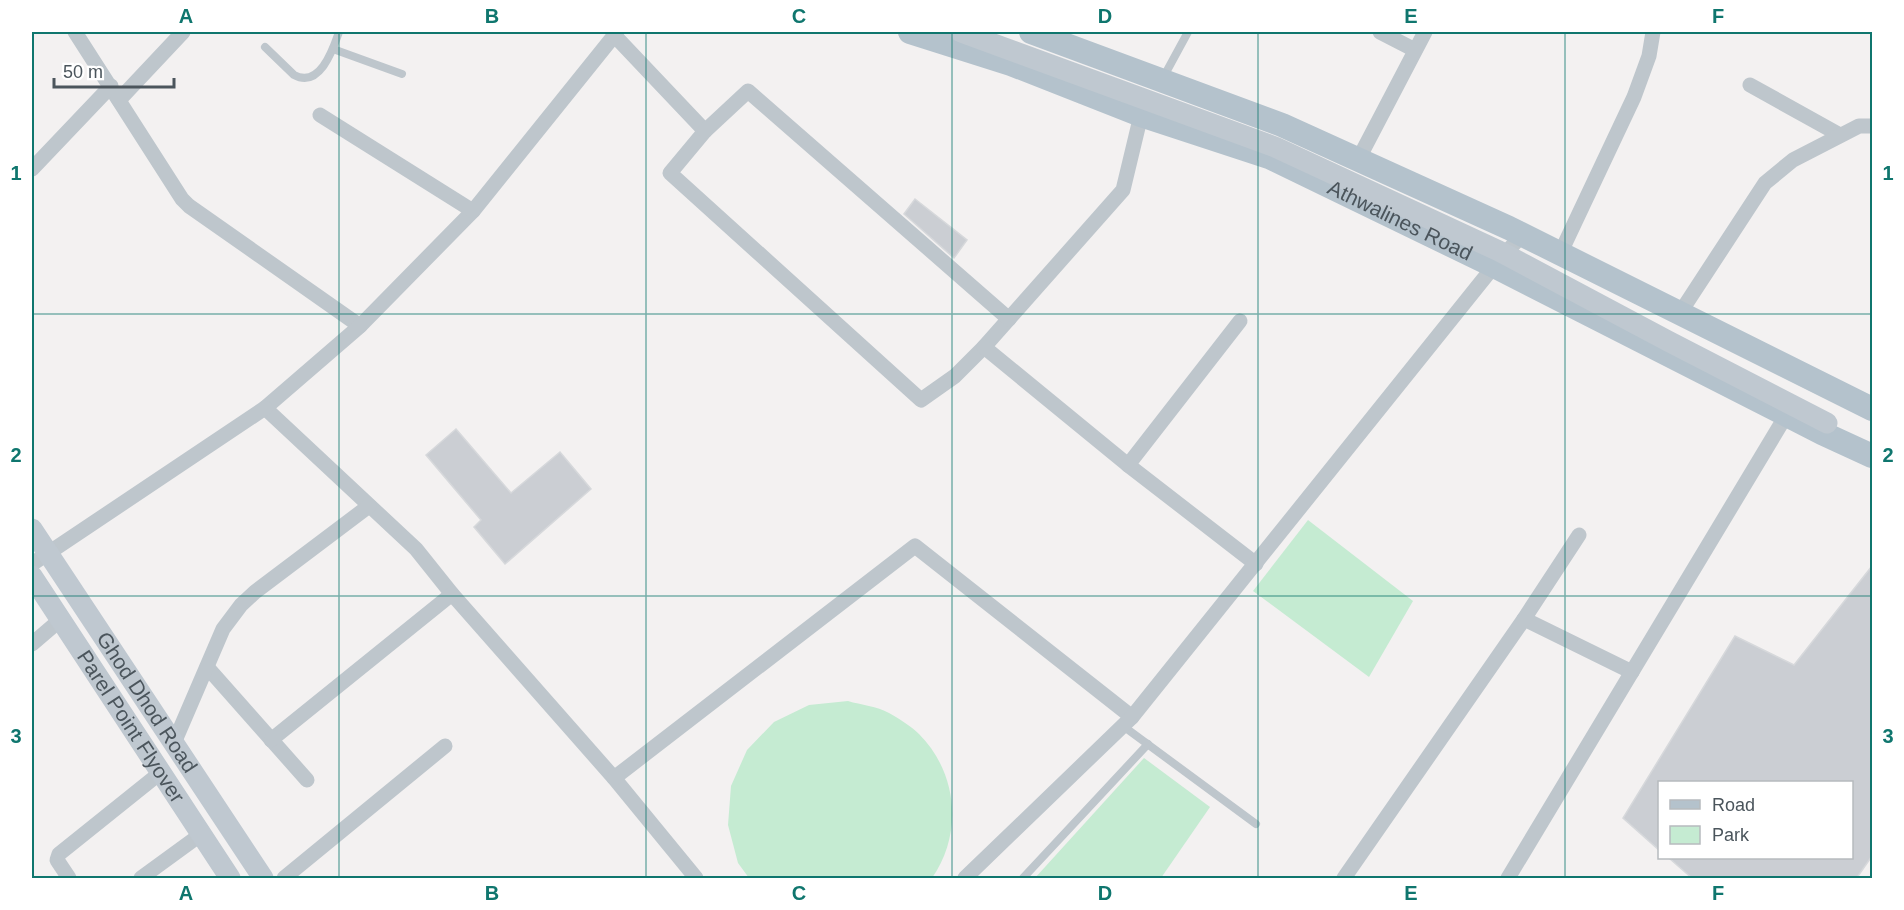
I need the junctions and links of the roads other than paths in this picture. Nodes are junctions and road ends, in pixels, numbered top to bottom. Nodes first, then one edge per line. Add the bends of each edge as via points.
1 (75, 32) edge
2 (183, 32) edge
3 (339, 32) edge
4 (910, 32) edge
5 (961, 32) edge
6 (1031, 32) edge
7 (1188, 32) edge
8 (1380, 32) edge
9 (1425, 32) edge
10 (1653, 32) edge
11 (616, 33) edge
12 (265, 47) dead end
13 (333, 49) junction
14 (1078, 49) junction
15 (1415, 50) junction
16 (402, 74) dead end
17 (1162, 80) junction
18 (1064, 85) junction
19 (1750, 85) dead end
20 (111, 86) junction
21 (119, 100) junction
22 (320, 115) dead end
23 (1141, 115) junction
24 (1872, 126) edge
25 (705, 131) junction
26 (1840, 135) junction
27 (1358, 160) junction
28 (32, 169) edge
29 (473, 211) junction
30 (1522, 235) junction
31 (1560, 254) junction
32 (1494, 266) junction
33 (1680, 313) junction
34 (1009, 319) junction
35 (1240, 321) dead end
36 (360, 326) junction
37 (984, 347) junction
38 (265, 408) junction
39 (1872, 409) edge
40 (1787, 414) junction
41 (1872, 449) edge
42 (1872, 456) edge
43 (1128, 465) junction
44 (369, 506) junction
45 (32, 529) edge
46 (1579, 535) dead end
47 (39, 558) edge
48 (1256, 564) junction
49 (32, 576) edge
50 (452, 594) junction
51 (1524, 619) junction
52 (60, 620) junction
53 (32, 644) edge
54 (207, 667) junction
55 (1632, 672) junction
56 (1128, 722) junction
57 (271, 740) junction
58 (174, 743) junction
59 (1148, 744) junction
60 (446, 746) dead end
61 (160, 773) junction
62 (614, 778) junction
63 (307, 780) dead end
64 (1256, 824) dead end
65 (200, 835) junction
66 (968, 878) edge
67 (69, 879) edge
68 (141, 879) edge
69 (230, 879) edge
70 (263, 879) edge
71 (284, 879) edge
72 (696, 879) edge
73 (1023, 879) edge
74 (1344, 879) edge
75 (1508, 879) edge

1 - 20 street
2 - 21 street
3 - 13 lane
4 - 18 main road, Athwalines Road
5 - 41 main road, bridge via 1275,147 1499,251
6 - 14 main road, Athwalines Road
7 - 17 lane
8 - 15 street
9 - 15 street
10 - 31 street via 1634,97
11 - 25 street
11 - 29 street
12 - 13 lane via 299,78 314,75
13 - 16 lane
14 - 17 main road, Athwalines Road
14 - 18 main road
15 - 27 street
17 - 27 main road, Athwalines Road via 1282,125
18 - 23 main road, Athwalines Road
19 - 26 street
20 - 21 street
20 - 28 street
21 - 36 street via 189,206
22 - 29 street
23 - 32 main road, Athwalines Road via 1269,157
23 - 34 street via 1123,190
24 - 26 street via 1859,126
25 - 34 street via 748,91
25 - 37 street via 670,173 921,400 955,376
26 - 33 street via 1793,160 1765,183
27 - 30 main road, Athwalines Road
29 - 36 street
30 - 31 main road, Athwalines Road
30 - 32 street
31 - 33 main road, Athwalines Road
32 - 40 main road, Athwalines Road
32 - 48 street
33 - 39 main road, Athwalines Road
34 - 37 street
35 - 43 street
36 - 38 street
37 - 43 street
38 - 44 street
38 - 47 street
40 - 42 main road, Athwalines Road
40 - 55 street
43 - 48 street
44 - 50 street via 416,549
44 - 54 street via 241,605 223,629
45 - 47 main road, Ghod Dhod Road
46 - 51 street
47 - 58 main road, Ghod Dhod Road
48 - 56 street
49 - 52 main road, Parel Point Flyover
50 - 57 street
50 - 62 street
51 - 55 street
51 - 74 street
52 - 53 street
52 - 61 main road, Parel Point Flyover
54 - 57 street
54 - 58 street
55 - 75 street
56 - 59 lane
56 - 62 street via 915,546
56 - 66 street
57 - 63 street
58 - 70 main road, Ghod Dhod Road
59 - 64 lane
59 - 73 lane
60 - 71 street
61 - 65 main road, Parel Point Flyover
61 - 67 street via 59,854 57,860
62 - 72 street
65 - 68 street
65 - 69 main road, Parel Point Flyover

